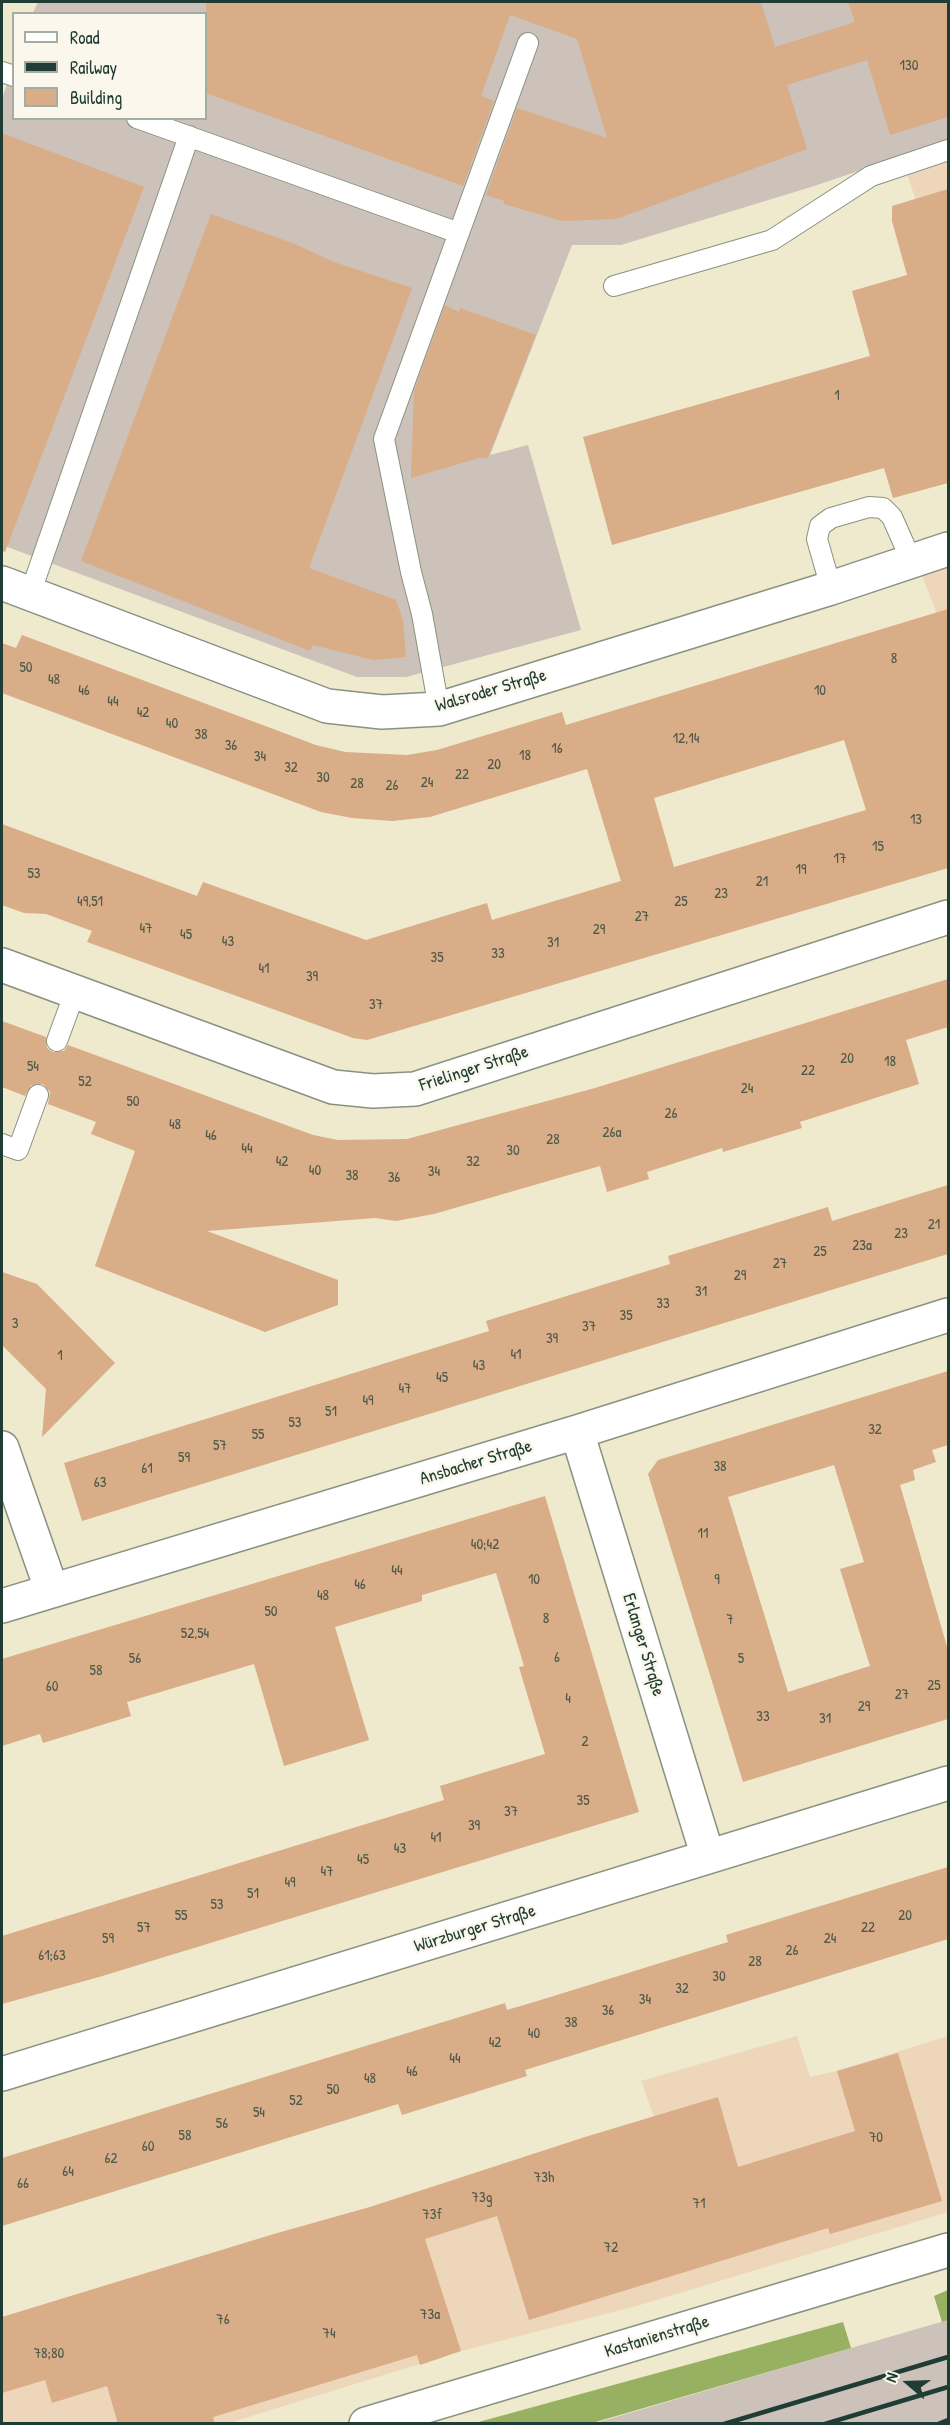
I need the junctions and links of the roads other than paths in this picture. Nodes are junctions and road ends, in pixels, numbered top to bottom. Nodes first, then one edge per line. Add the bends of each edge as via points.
1 (528, 43) dead end
2 (143, 120) edge
3 (189, 136) junction
4 (948, 150) edge
5 (459, 233) junction
6 (614, 286) dead end
7 (948, 549) edge
8 (911, 560) junction
9 (831, 588) junction
10 (16, 589) edge
11 (439, 709) junction
12 (948, 917) edge
13 (2, 965) edge
14 (75, 992) junction
15 (57, 1041) dead end
16 (38, 1095) dead end
17 (2, 1144) edge
18 (948, 1315) edge
19 (577, 1432) junction
20 (2, 1448) edge
21 (52, 1591) junction
22 (2, 1606) edge
23 (948, 1784) edge
24 (708, 1857) junction
25 (2, 2074) edge
26 (948, 2250) edge
27 (366, 2424) edge

1 - 5 lane
2 - 3 lane
3 - 5 lane
3 - 10 lane
4 - 6 lane via 871,176 772,240
5 - 11 lane via 384,439 423,614
7 - 8 street, Walsroder Straße
8 - 9 street, Walsroder Straße
8 - 9 lane via 892,517 883,508 869,507 831,518 820,526 817,539
9 - 11 street, Walsroder Straße
10 - 11 street, Walsroder Straße via 327,706 382,712
12 - 14 street, Frielinger Straße via 415,1089 373,1091 333,1087
13 - 14 street, Frielinger Straße
14 - 15 lane
16 - 17 lane via 18,1150
18 - 19 street, Ansbacher Straße
19 - 21 street, Ansbacher Straße
19 - 24 street, Erlanger Straße
20 - 21 street
21 - 22 street, Ansbacher Straße
23 - 24 street, Würzburger Straße
24 - 25 street, Würzburger Straße
26 - 27 street, Kastanienstraße

